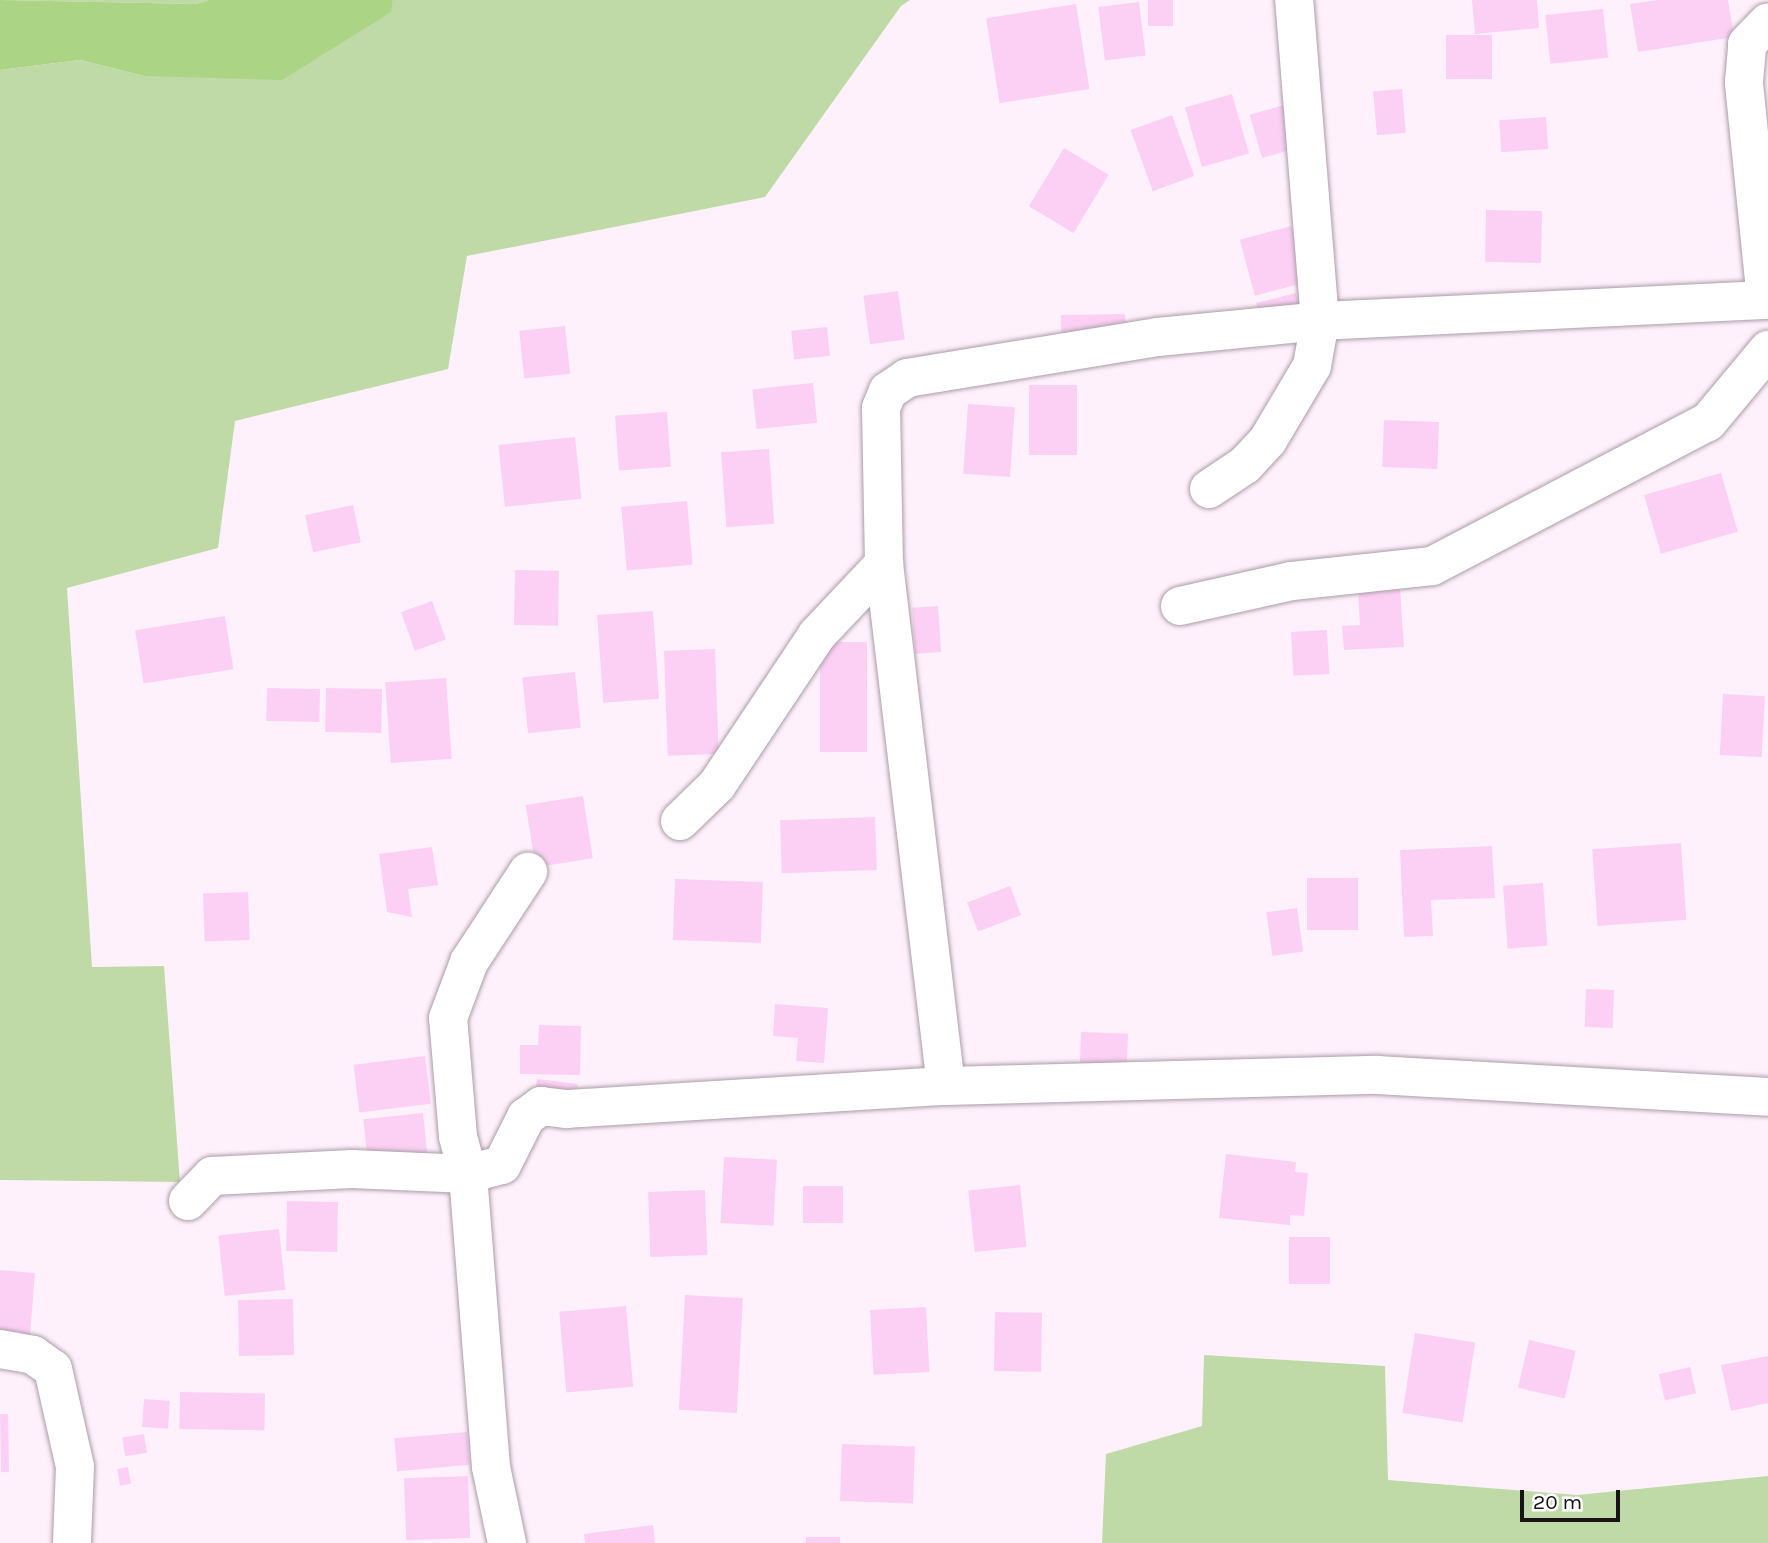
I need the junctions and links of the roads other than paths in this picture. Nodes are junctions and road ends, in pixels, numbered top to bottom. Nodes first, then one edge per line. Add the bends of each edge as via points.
1 (1294, 0) edge
2 (1768, 22) edge
3 (1767, 300) edge
4 (1320, 321) junction
5 (1768, 350) edge
6 (1209, 489) dead end
7 (884, 565) junction
8 (1180, 606) dead end
9 (680, 821) dead end
10 (528, 872) dead end
11 (946, 1086) junction
12 (1768, 1097) edge
13 (468, 1174) junction
14 (188, 1201) dead end
15 (0, 1349) edge
16 (72, 1543) edge
17 (507, 1543) edge

1 - 4 street
2 - 3 street via 1747,44 1744,82
3 - 4 street
4 - 6 street via 1312,366 1268,440 1245,465
4 - 7 street via 1158,337 907,378 888,391 881,408
5 - 8 street via 1708,422 1432,566 1292,581
7 - 9 street via 817,635 717,785
7 - 11 street
10 - 13 street via 469,962 448,1018 458,1136
11 - 12 street via 1377,1075
11 - 13 street via 567,1109 541,1106 526,1117 502,1165
13 - 14 street via 352,1169 212,1176
13 - 17 street via 491,1467
15 - 16 street via 33,1355 53,1368 75,1467

